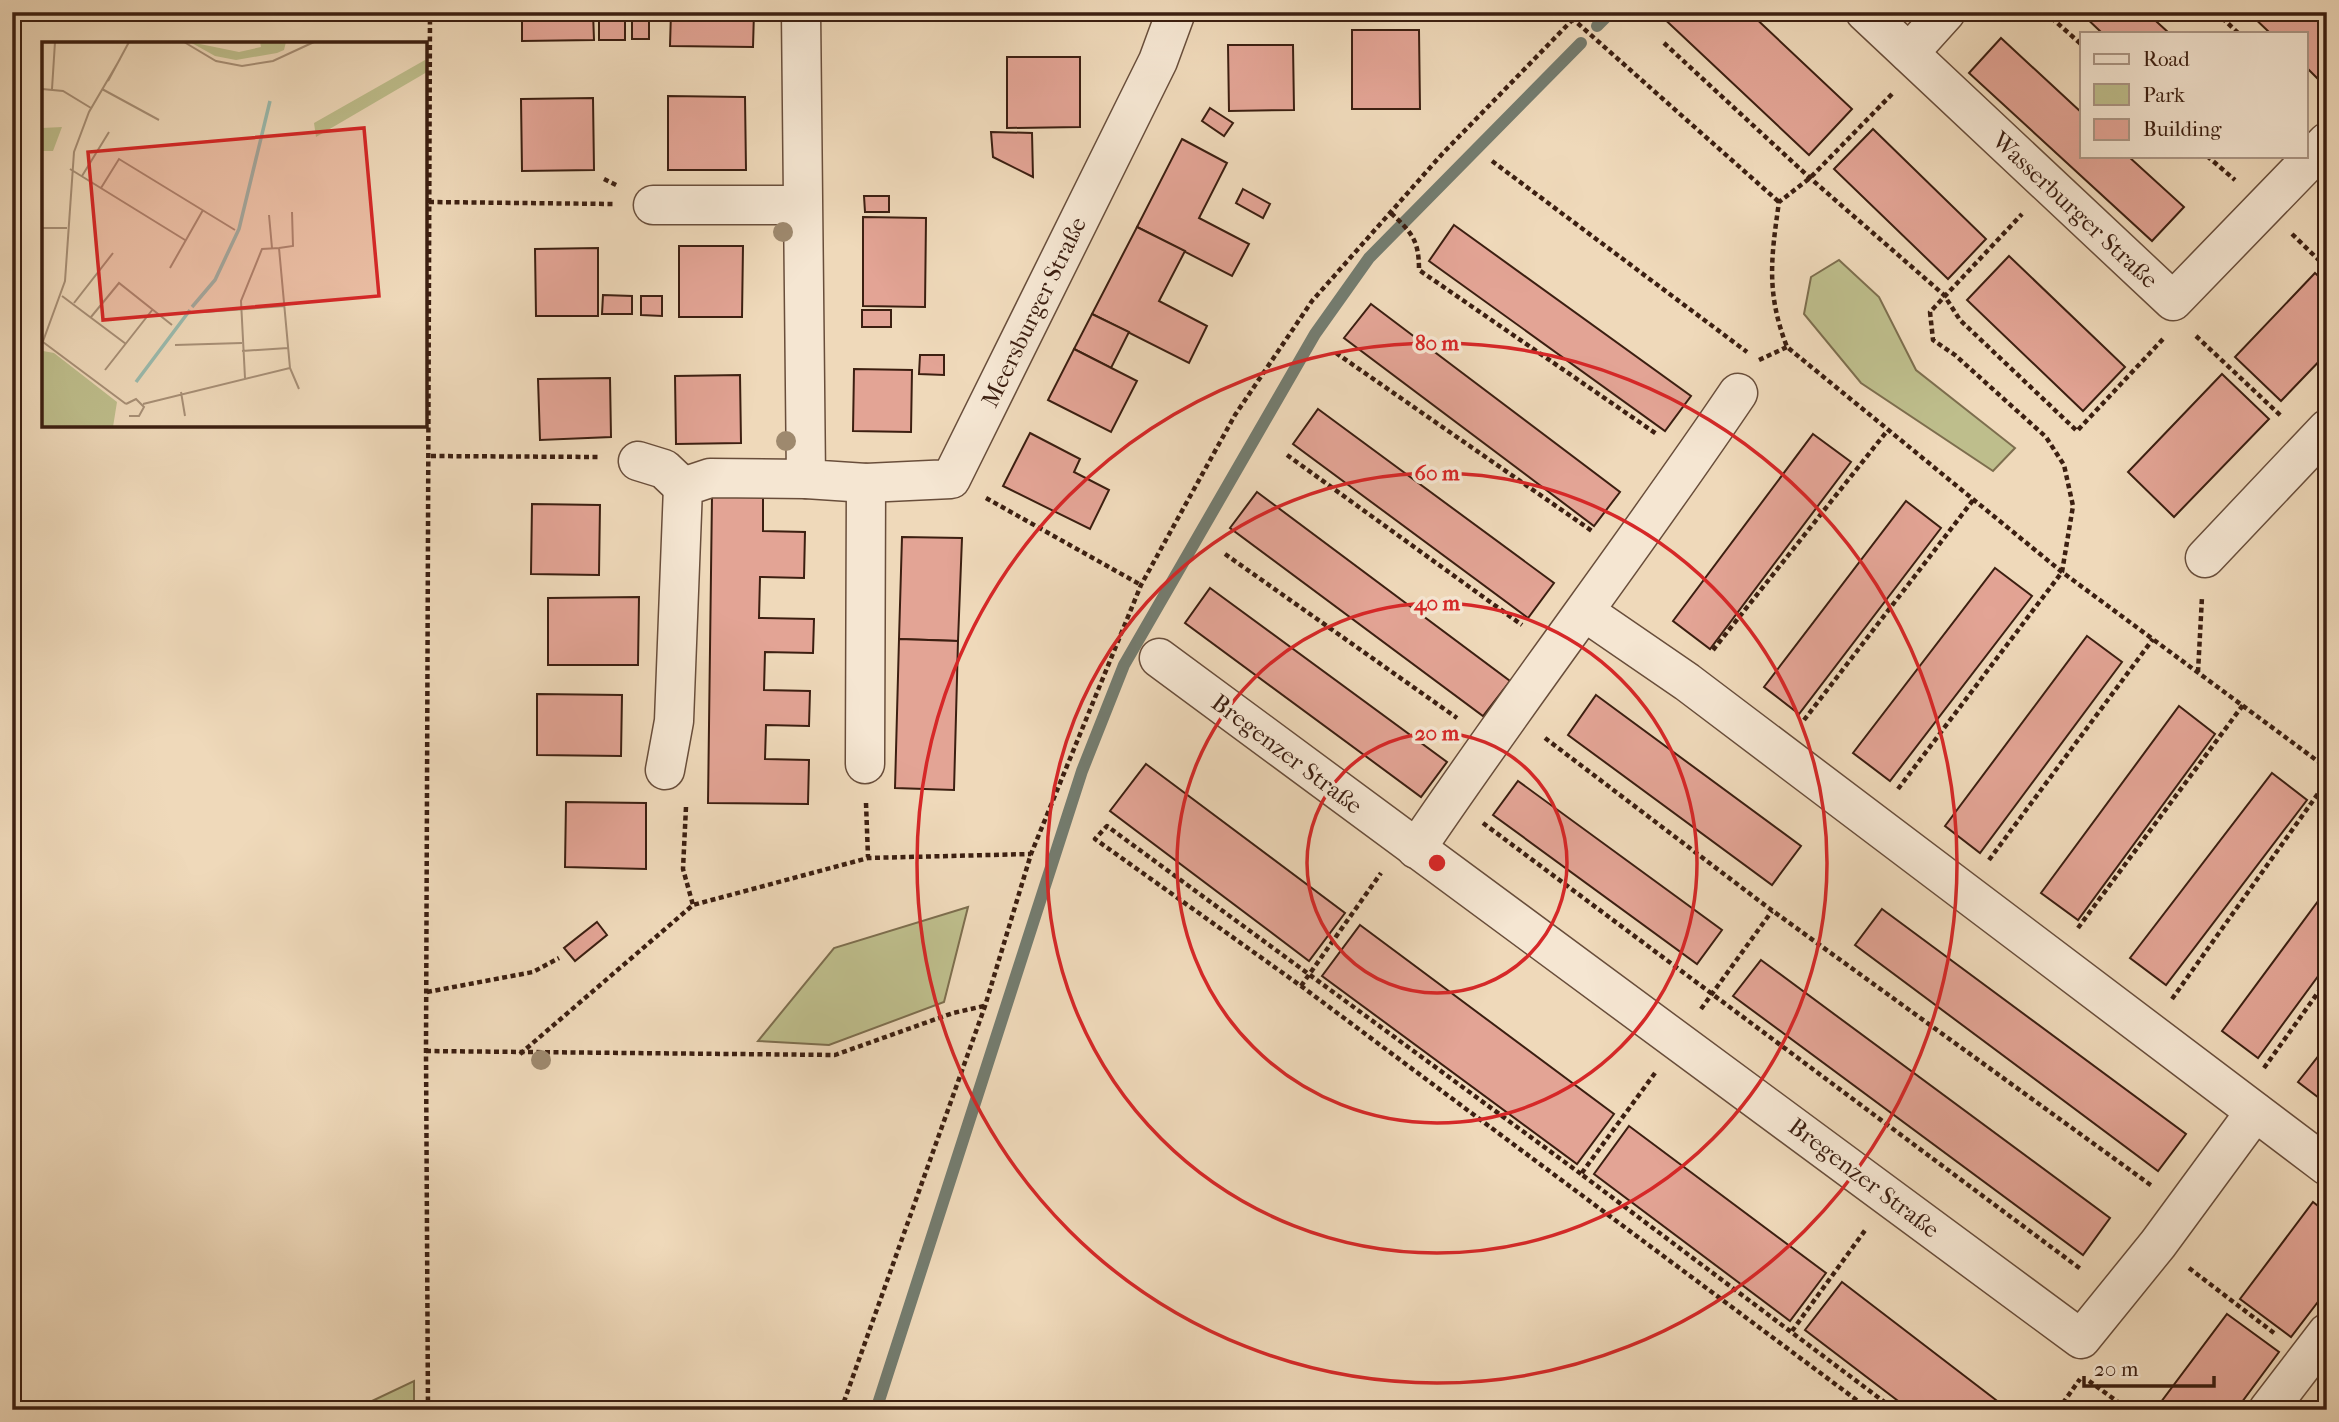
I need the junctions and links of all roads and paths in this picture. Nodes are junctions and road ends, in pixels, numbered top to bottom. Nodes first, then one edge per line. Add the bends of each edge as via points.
1 (430, 12) edge
2 (802, 12) edge
3 (1176, 12) edge
4 (1565, 12) edge
5 (1580, 12) edge
6 (1865, 12) edge
7 (1946, 12) edge
8 (2045, 12) edge
9 (2216, 12) edge
10 (1574, 18) junction
11 (2237, 32) edge
12 (1664, 43) dead end
13 (2080, 43) edge
14 (1914, 60) junction
15 (2327, 142) edge
16 (1492, 161) dead end
17 (1810, 178) junction
18 (2049, 185) junction
19 (429, 202) junction
20 (1779, 202) junction
21 (653, 205) joint
22 (802, 205) junction
23 (1391, 213) junction
24 (1944, 295) junction
25 (2177, 311) junction
26 (1336, 354) dead end
27 (1758, 361) dead end
28 (1738, 393) dead end
29 (1887, 431) junction
30 (2319, 437) edge
31 (1287, 455) dead end
32 (430, 456) junction
33 (1693, 459) junction
34 (638, 461) joint
35 (806, 479) junction
36 (951, 479) junction
37 (866, 483) junction
38 (683, 487) junction
39 (1974, 499) junction
40 (1624, 553) junction
41 (1224, 554) dead end
42 (2205, 558) joint
43 (2062, 572) junction
44 (1141, 585) junction
45 (1585, 612) junction
46 (2152, 639) junction
47 (1557, 650) junction
48 (1159, 658) dead end
49 (2199, 672) junction
50 (1687, 682) junction
51 (2243, 705) junction
52 (1501, 726) junction
53 (1779, 752) junction
54 (864, 764) joint
55 (2327, 768) edge
56 (665, 770) joint
57 (2327, 781) edge
58 (1451, 798) junction
59 (1874, 822) junction
60 (1410, 845) junction
61 (1031, 855) junction
62 (869, 858) junction
63 (1966, 891) junction
64 (693, 905) junction
65 (1772, 911) junction
66 (559, 958) dead end
67 (2054, 959) junction
68 (1308, 975) junction
69 (2327, 980) edge
70 (1301, 986) junction
71 (427, 992) junction
72 (1712, 993) junction
73 (985, 1006) junction
74 (2150, 1031) junction
75 (1679, 1040) junction
76 (426, 1051) junction
77 (520, 1054) junction
78 (2248, 1106) junction
79 (2327, 1166) edge
80 (1581, 1174) junction
81 (1889, 1197) junction
82 (2183, 1209) junction
83 (2158, 1244) junction
84 (2117, 1295) junction
85 (1792, 1331) junction
86 (2317, 1345) edge
87 (2082, 1376) dead end
88 (428, 1410) edge
89 (841, 1410) edge
90 (1870, 1410) edge
91 (1895, 1410) edge
92 (2129, 1410) edge
93 (2268, 1410) edge

1 - 19 path
2 - 22 street
3 - 36 street, Meersburger Straße via 1158,61
4 - 10 path
5 - 10 path
6 - 14 street, Wasserburger Straße
7 - 14 street
8 - 13 path
9 - 11 path
10 - 20 path
10 - 23 path
12 - 17 path
14 - 17 path
14 - 18 street, Wasserburger Straße
15 - 25 street, Wasserburger Straße
16 - 27 path
17 - 20 path
17 - 24 path
18 - 24 path
18 - 25 street, Wasserburger Straße
19 - 21 path
19 - 32 path
20 - 29 path via 1771,284 1774,314 1787,347
21 - 22 street
22 - 35 street
23 - 33 path via 1412,233 1419,248 1419,270
23 - 44 path via 1312,301 1235,415
24 - 25 path via 1960,320 2077,431
24 - 43 path via 1930,312 1933,341 1955,355 2046,437 2064,465 2073,506
25 - 30 path
26 - 40 path
28 - 33 street
29 - 39 path
29 - 50 path
30 - 42 street
31 - 47 path
32 - 34 path via 620,457
32 - 71 path
33 - 40 street
34 - 38 street via 664,469
35 - 37 street
35 - 38 street via 710,478
36 - 37 street
36 - 44 path
37 - 54 street
38 - 56 street via 674,721
39 - 43 path
39 - 53 path
40 - 45 street
41 - 52 path
42 - 49 path
43 - 46 path
43 - 59 path
44 - 61 path
45 - 47 street
45 - 50 street
46 - 49 path
46 - 63 path
47 - 52 street
48 - 60 street, Bregenzer Straße
49 - 51 path
50 - 53 street
51 - 55 path
51 - 67 path
52 - 58 street
52 - 65 path
53 - 59 street
54 - 62 path
56 - 64 path via 686,802 683,869
57 - 74 path
58 - 60 street
58 - 72 path
59 - 63 street
60 - 68 path
60 - 75 street, Bregenzer Straße
61 - 62 path
61 - 73 path
62 - 64 path
63 - 67 street
64 - 77 path
65 - 72 path
65 - 82 path
66 - 71 path via 533,972
67 - 74 street
68 - 70 path
68 - 70 path via 1107,826 1095,839
68 - 80 path
69 - 78 path
70 - 90 path
71 - 76 path
72 - 75 path
72 - 84 path
73 - 77 path via 835,1055
73 - 89 path
74 - 78 street
75 - 80 path
75 - 81 street, Bregenzer Straße
76 - 77 path
76 - 88 path
78 - 79 street
78 - 82 street, Bregenzer Straße
80 - 85 path
81 - 84 street, Bregenzer Straße via 2081,1339
81 - 85 path
82 - 83 street, Bregenzer Straße
83 - 84 street, Bregenzer Straße
83 - 86 path
85 - 91 path
86 - 93 street
87 - 92 path

